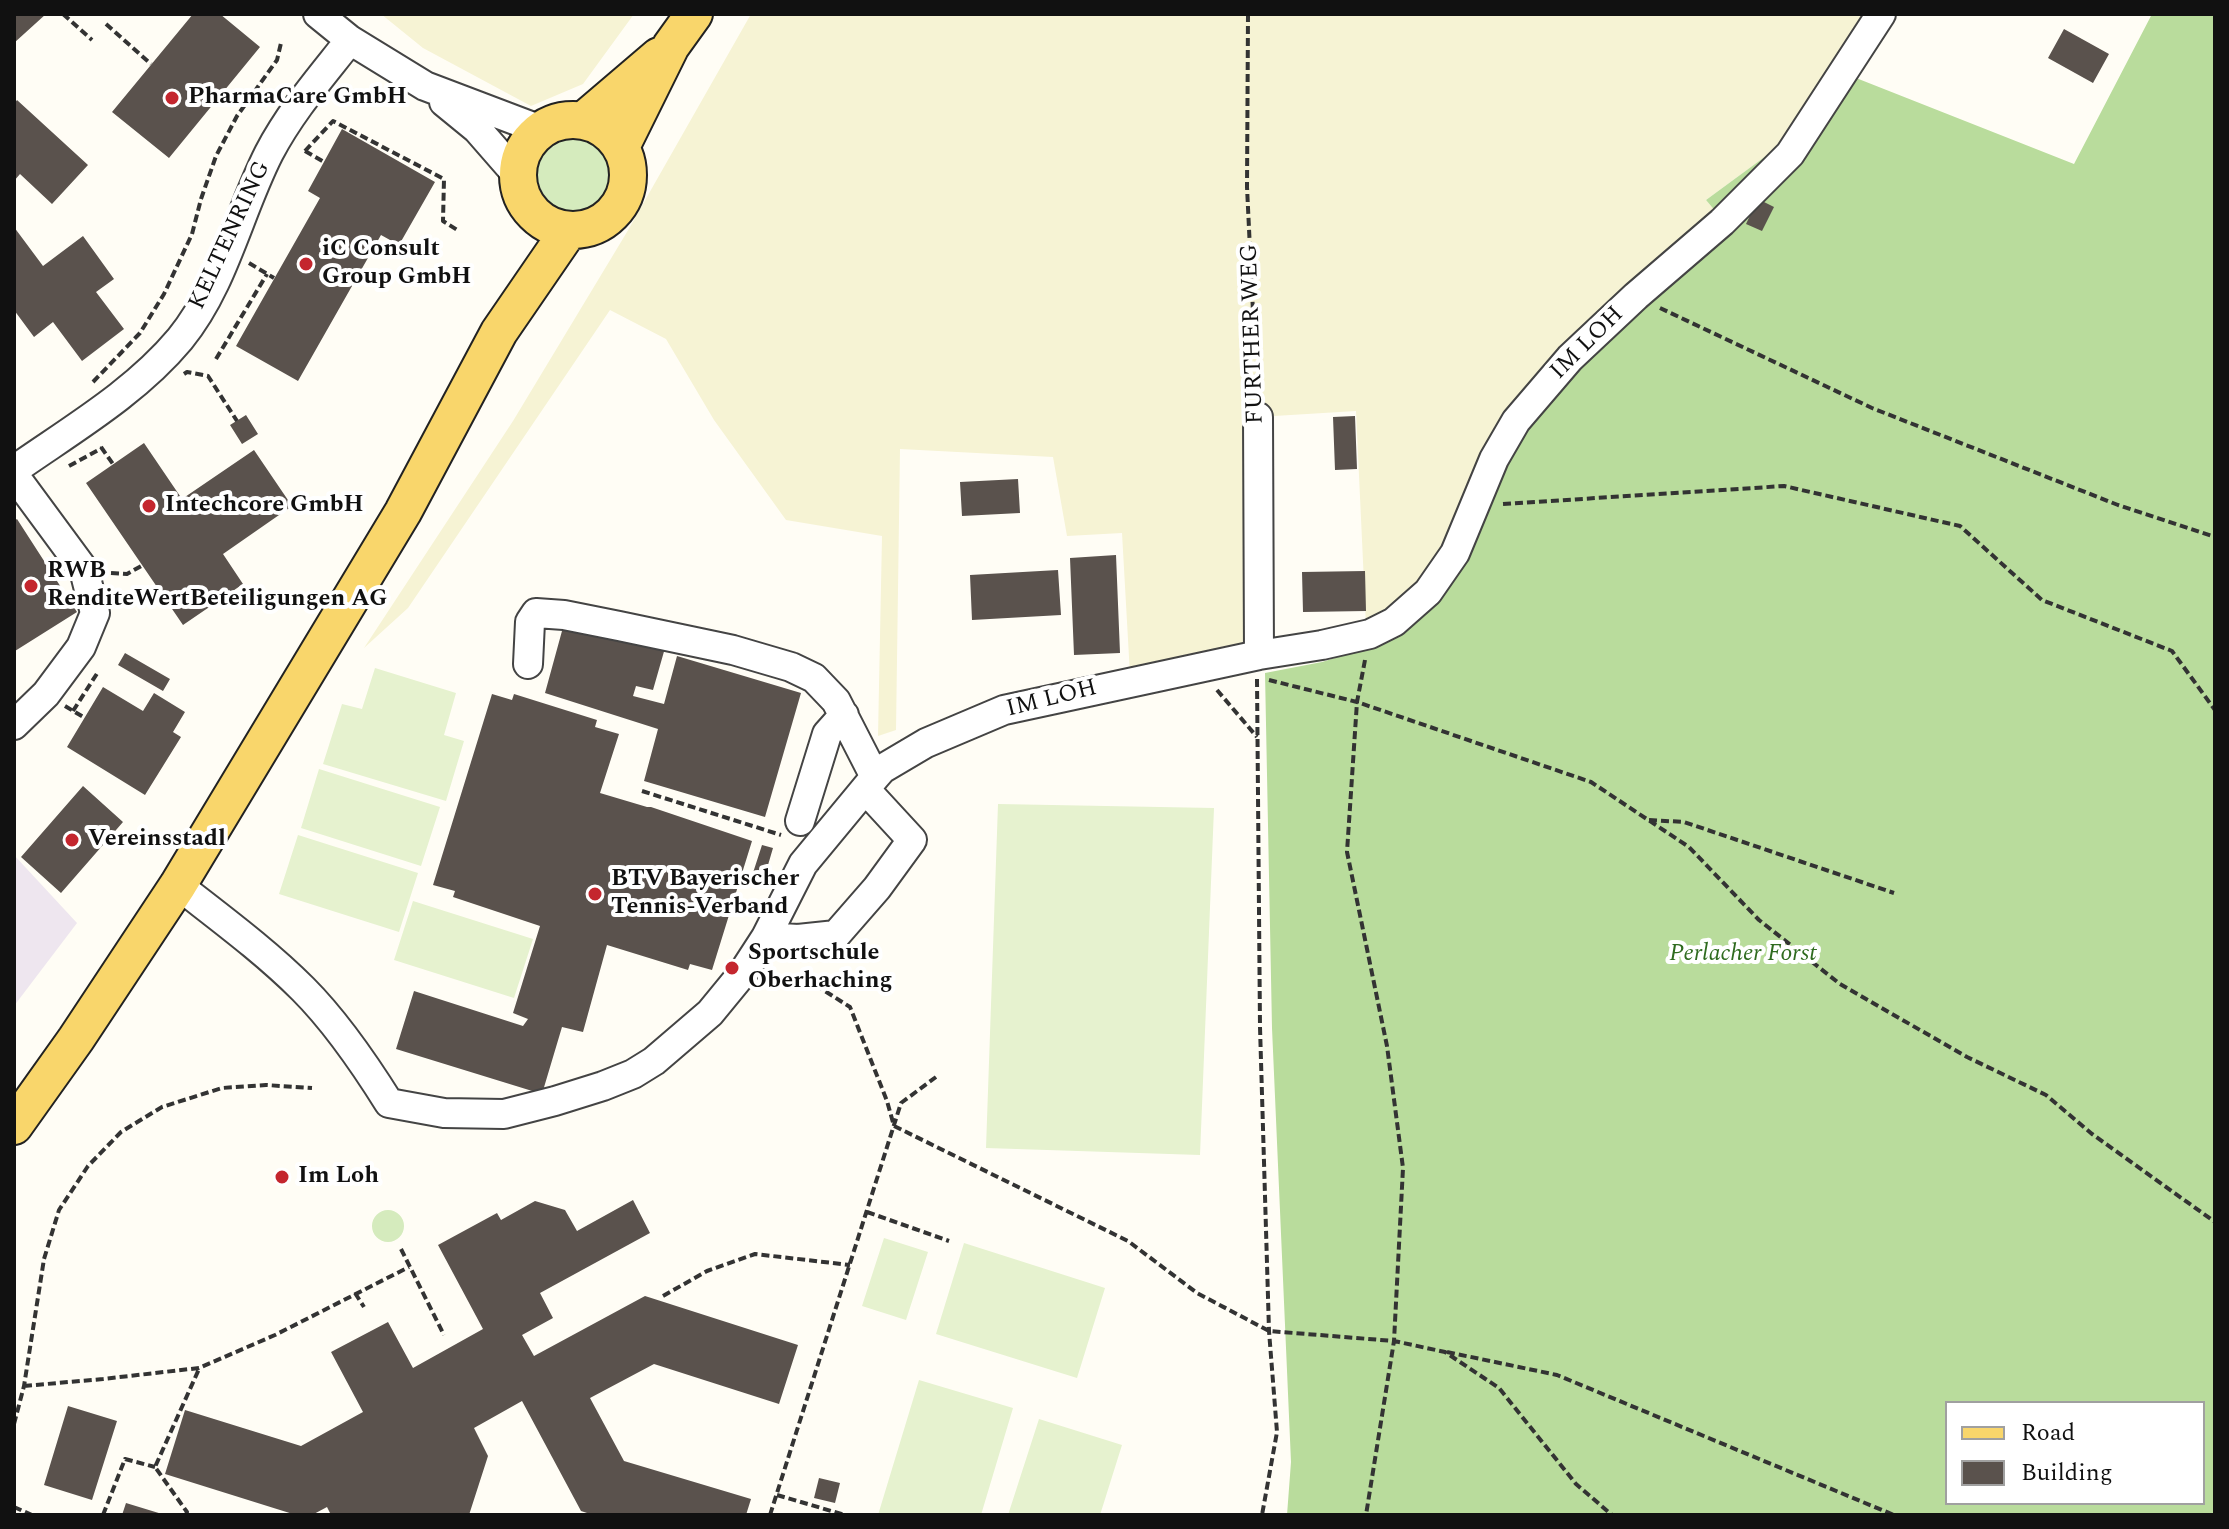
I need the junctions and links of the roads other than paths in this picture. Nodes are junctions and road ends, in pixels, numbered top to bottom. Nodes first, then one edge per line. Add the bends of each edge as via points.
1 (318, 14) edge
2 (694, 14) edge
3 (1881, 14) edge
4 (350, 40) junction
5 (671, 46) junction
6 (425, 86) junction
7 (584, 120) junction
8 (541, 130) junction
9 (621, 147) junction
10 (518, 176) junction
11 (553, 223) junction
12 (1258, 417) road end
13 (14, 472) edge
14 (1259, 655) junction
15 (528, 664) dead end
16 (844, 715) junction
17 (14, 725) edge
18 (870, 783) junction
19 (800, 821) dead end
20 (178, 885) junction
21 (766, 937) junction
22 (14, 1126) edge

1 - 4 street
2 - 5 main road
3 - 14 street, IM LOH via 1790,154 1570,358 1516,421 1494,459 1455,553 1428,592 1394,622 1370,634
4 - 6 street
4 - 13 street, KELTENRING via 290,116 268,155 227,256 181,337 105,407
5 - 7 main road
5 - 9 main road
6 - 8 street
6 - 10 street via 477,129
7 - 8 main road via 569,119
7 - 9 main road via 606,130
8 - 10 main road via 524,150
9 - 11 main road via 629,176 610,216 584,229
10 - 11 main road via 523,198
11 - 20 main road via 403,512
12 - 14 street, FURTHER WEG
13 - 17 street, KELTENRING via 84,570 95,613 81,647 46,694
14 - 18 street, IM LOH via 1004,710 926,743 882,769
15 - 16 street via 530,622 536,613 564,615 791,667 814,678
16 - 18 street
16 - 19 street via 827,734
18 - 21 street, IM LOH via 803,864
18 - 21 street via 912,840 836,935
20 - 21 street, IM LOH via 304,989 389,1103 444,1113 504,1114 633,1074 710,1013
20 - 22 main road

